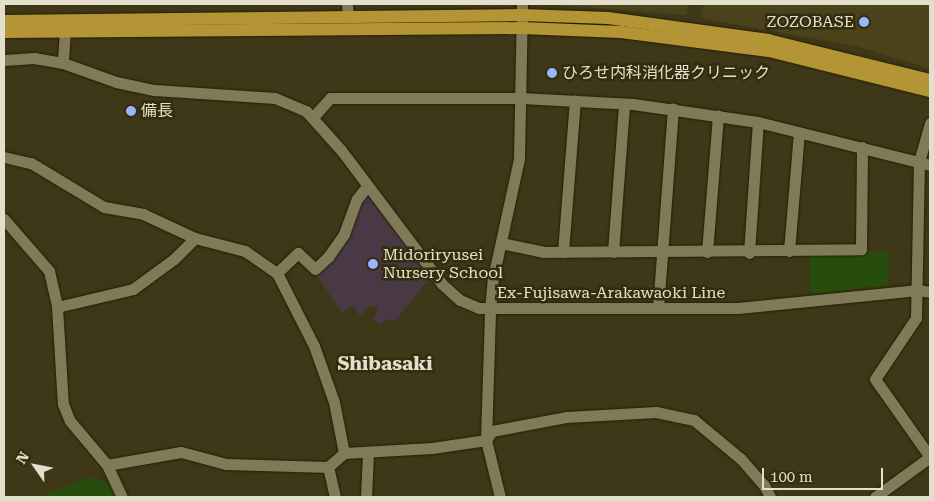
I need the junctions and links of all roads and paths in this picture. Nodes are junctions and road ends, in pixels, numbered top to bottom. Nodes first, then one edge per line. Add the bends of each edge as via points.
1 (347, 4) edge
2 (522, 15) edge
3 (348, 17) junction
4 (4, 21) edge
5 (64, 31) junction
6 (4, 32) edge
7 (4, 60) edge
8 (63, 63) junction
9 (930, 80) edge
10 (930, 91) edge
11 (521, 98) junction
12 (575, 100) junction
13 (624, 104) junction
14 (673, 109) junction
15 (718, 115) junction
16 (314, 116) junction
17 (758, 122) junction
18 (930, 123) edge
19 (799, 132) junction
20 (862, 147) junction
21 (4, 157) edge
22 (925, 163) edge
23 (367, 186) junction
24 (4, 219) edge
25 (925, 227) edge
26 (195, 238) junction
27 (501, 243) junction
28 (662, 251) junction
29 (789, 251) junction
30 (563, 252) junction
31 (612, 252) junction
32 (707, 252) junction
33 (749, 252) junction
34 (277, 273) junction
35 (918, 290) junction
36 (930, 292) edge
37 (57, 307) junction
38 (658, 308) junction
39 (490, 310) junction
40 (486, 440) junction
41 (344, 453) junction
42 (368, 453) junction
43 (930, 457) edge
44 (108, 465) junction
45 (328, 467) junction
46 (122, 497) edge
47 (335, 497) edge
48 (366, 497) edge
49 (500, 497) edge
50 (770, 497) edge
51 (875, 497) edge

1 - 3 street
2 - 3 main road
2 - 5 main road
2 - 9 main road via 608,18 734,34 820,51
2 - 10 main road via 622,32 736,45 821,62
2 - 11 street
3 - 4 main road
5 - 6 main road
5 - 8 street
7 - 8 street, Ex-Fujisawa-Arakawaoki Line via 34,58
8 - 16 street, Ex-Fujisawa-Arakawaoki Line via 116,82 155,90 275,98
11 - 12 street
11 - 16 street via 330,98
11 - 27 street via 519,159
12 - 13 street
12 - 30 street
13 - 14 street
13 - 31 street
14 - 15 street
14 - 28 street
15 - 17 street
15 - 32 street
16 - 23 street, Ex-Fujisawa-Arakawaoki Line
17 - 19 street
17 - 33 street
18 - 22 street
19 - 20 street
19 - 29 street
20 - 22 street
20 - 29 street via 861,249
21 - 26 street via 31,164 104,207 144,214
22 - 25 street
23 - 34 street via 357,199 344,234 328,257 315,269 298,253
23 - 39 street, Ex-Fujisawa-Arakawaoki Line via 442,284 466,304
24 - 37 street via 49,271
25 - 35 street
26 - 34 street via 245,251
26 - 37 street via 174,259 132,289
27 - 30 street via 544,252
27 - 39 street
28 - 31 street
28 - 32 street
28 - 38 street
29 - 33 street
30 - 31 street
32 - 33 street
34 - 41 street via 314,346 334,402
35 - 36 street, Ex-Fujisawa-Arakawaoki Line
35 - 38 street, Ex-Fujisawa-Arakawaoki Line via 784,306
35 - 43 street via 916,318 875,378
37 - 44 street via 63,404 70,420
38 - 39 street, Ex-Fujisawa-Arakawaoki Line
39 - 40 street
40 - 42 street
40 - 49 street
40 - 50 street via 492,431 566,417 656,412 694,420 741,459 764,485
41 - 42 street
41 - 45 street
42 - 48 street
43 - 51 street
44 - 45 street via 181,452 226,464
44 - 46 street
45 - 47 street

